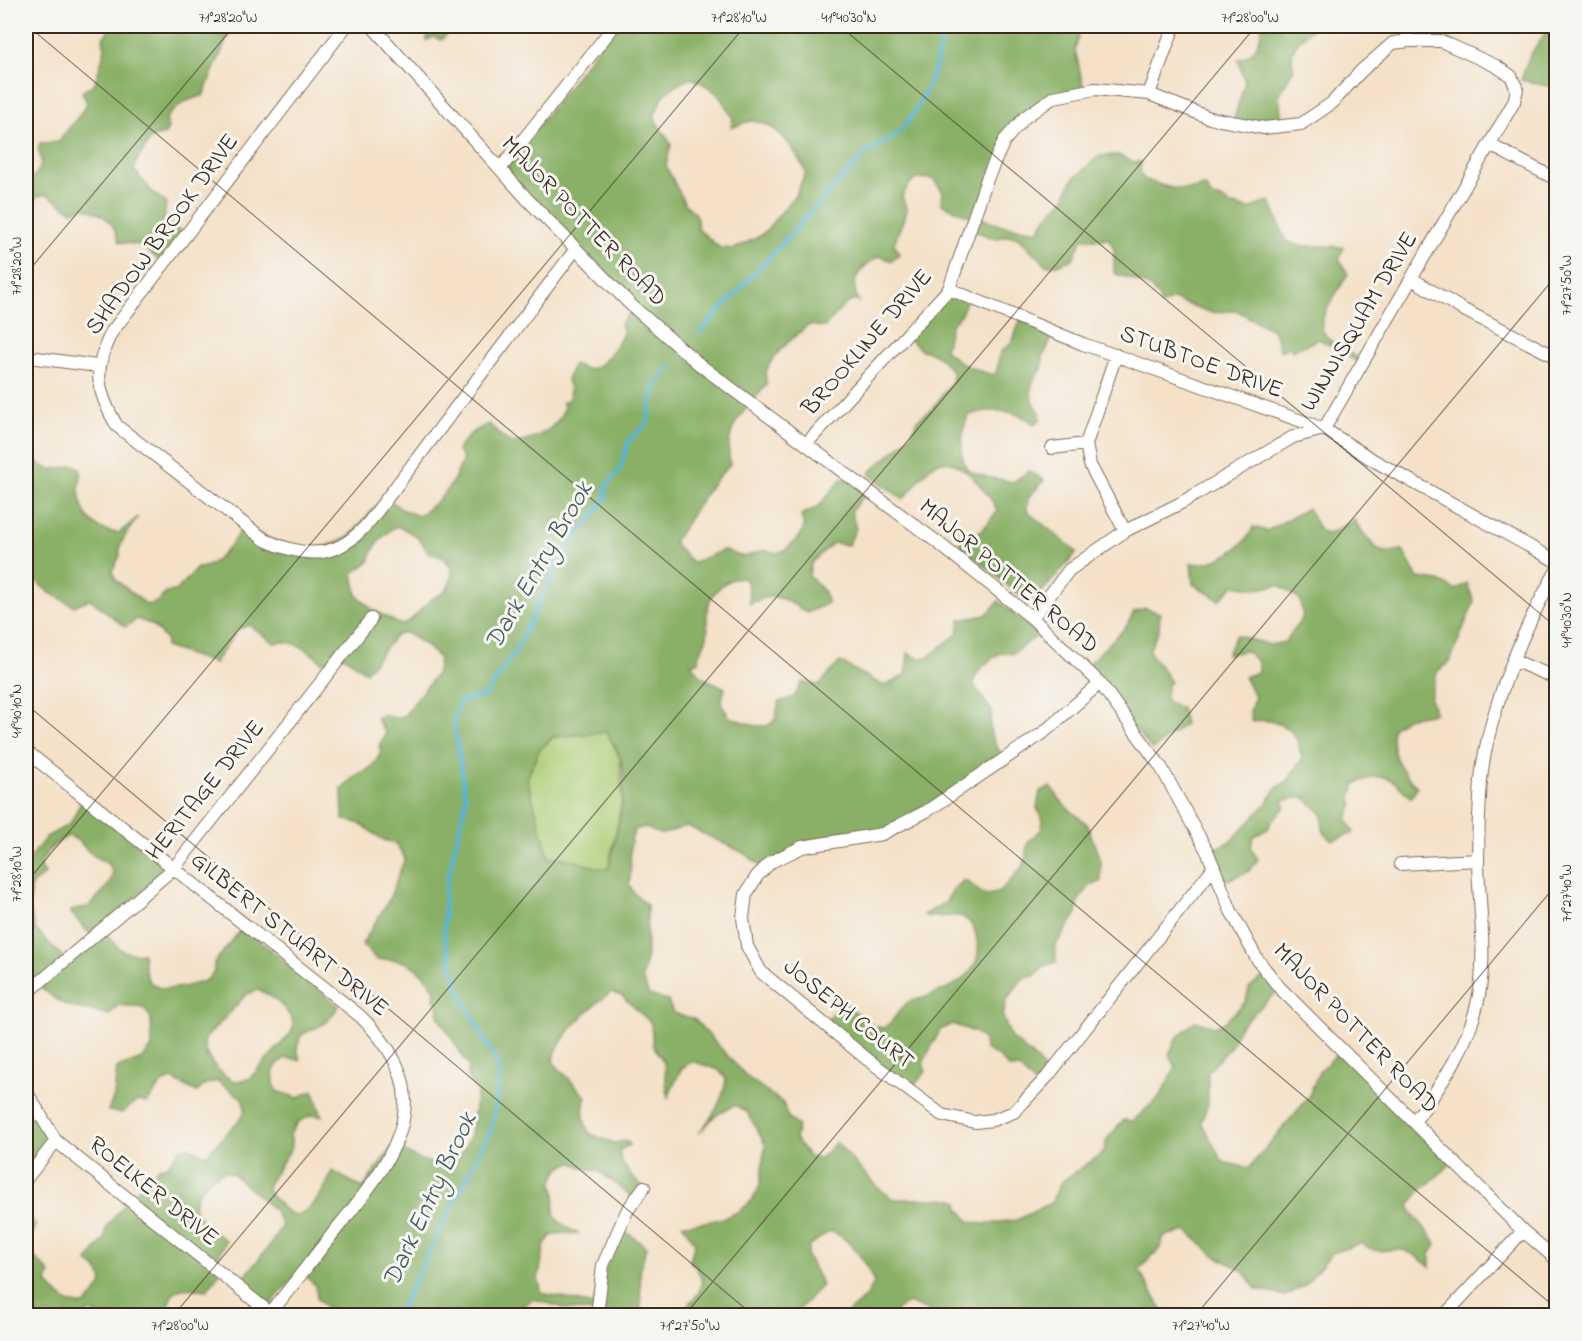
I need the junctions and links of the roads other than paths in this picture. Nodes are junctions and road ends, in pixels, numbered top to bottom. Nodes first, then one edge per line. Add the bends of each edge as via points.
1 (346, 26) edge
2 (372, 26) edge
3 (614, 26) edge
4 (1174, 26) edge
5 (1405, 26) edge
6 (1408, 41) junction
7 (1517, 89) joint
8 (1149, 94) junction
9 (1490, 145) junction
10 (500, 168) junction
11 (1557, 179) edge
12 (575, 250) junction
13 (1412, 279) junction
14 (949, 289) junction
15 (1116, 355) junction
16 (29, 357) dead end
17 (1557, 357) edge
18 (97, 366) junction
19 (1324, 429) junction
20 (806, 444) junction
21 (1086, 444) junction
22 (1052, 448) dead end
23 (1125, 531) junction
24 (1557, 561) edge
25 (1557, 572) edge
26 (1032, 618) junction
27 (372, 620) dead end
28 (1515, 661) junction
29 (1557, 678) edge
30 (1100, 683) junction
31 (26, 751) edge
32 (1478, 860) junction
33 (1400, 864) dead end
34 (1214, 867) junction
35 (174, 868) junction
36 (26, 994) edge
37 (26, 1091) edge
38 (1414, 1122) junction
39 (56, 1141) junction
40 (26, 1179) edge
41 (644, 1187) dead end
42 (1523, 1232) junction
43 (1557, 1259) edge
44 (269, 1314) edge
45 (597, 1316) edge
46 (1444, 1316) edge

1 - 18 street, SHADOW BROOK DRIVE via 122,318 107,340
2 - 10 street, MAJOR POTTER ROAD
3 - 10 street
4 - 8 street
5 - 6 street
6 - 7 street, BROOKLINE DRIVE via 1441,41 1496,66 1510,76
6 - 8 street, BROOKLINE DRIVE via 1392,43 1332,103 1301,124 1264,128 1210,118
7 - 9 street, WINNISQUAM DRIVE
8 - 14 street, BROOKLINE DRIVE via 1095,89 1054,97 1025,117 1004,141 987,179
9 - 11 street
9 - 13 street, WINNISQUAM DRIVE
10 - 12 street, MAJOR POTTER ROAD
12 - 18 street, SHADOW BROOK DRIVE via 369,522 347,543 333,550 307,553 265,540 129,437 105,406
12 - 20 street, MAJOR POTTER ROAD via 700,365
13 - 17 street
13 - 19 street, WINNISQUAM DRIVE
14 - 15 street, STUBTOE DRIVE
14 - 20 street, BROOKLINE DRIVE
15 - 19 street, STUBTOE DRIVE
15 - 21 street
16 - 18 street
19 - 23 street, WINNISQUAM DRIVE via 1293,437
19 - 24 street, STUBTOE DRIVE
20 - 26 street, MAJOR POTTER ROAD
21 - 22 street
21 - 23 street via 1090,465
23 - 26 street, WINNISQUAM DRIVE via 1069,570
25 - 28 street via 1532,612
26 - 30 street, MAJOR POTTER ROAD
27 - 35 street, HERITAGE DRIVE
28 - 29 street
28 - 32 street via 1487,739
30 - 34 street, MAJOR POTTER ROAD via 1161,767
30 - 34 street, JOSEPH COURT via 1043,732 927,811 882,834 802,847 771,862 746,894 743,918 747,946 761,972 867,1059 942,1114 975,1122 993,1120 1014,1112 1047,1077
31 - 35 street, GILBERT STUART DRIVE
32 - 33 street
32 - 38 street via 1480,990 1462,1046 1442,1084
34 - 38 street, MAJOR POTTER ROAD via 1257,959 1341,1052
35 - 36 street, HERITAGE DRIVE
35 - 44 street, GILBERT STUART DRIVE via 360,1016 393,1054 403,1085 401,1128 384,1169
37 - 39 street, ROELKER DRIVE
38 - 42 street, MAJOR POTTER ROAD
39 - 40 street
39 - 44 street, ROELKER DRIVE
41 - 45 street via 627,1211 603,1265
42 - 43 street, MAJOR POTTER ROAD
42 - 46 street

